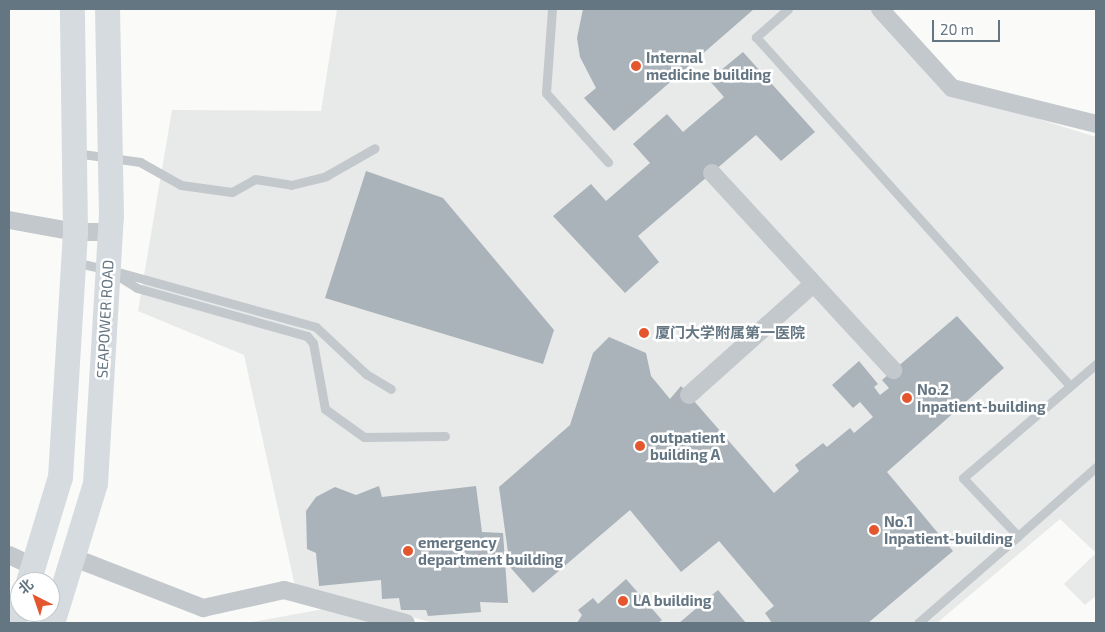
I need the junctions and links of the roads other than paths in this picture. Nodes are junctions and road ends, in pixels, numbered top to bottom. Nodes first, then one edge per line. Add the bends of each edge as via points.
1 (72, 9) edge
2 (107, 9) edge
3 (552, 9) edge
4 (788, 9) edge
5 (880, 9) edge
6 (1096, 124) edge
7 (375, 148) dead end
8 (74, 152) junction
9 (109, 157) junction
10 (608, 162) dead end
11 (712, 173) dead end
12 (9, 220) edge
13 (75, 232) junction
14 (110, 232) junction
15 (74, 262) junction
16 (108, 269) junction
17 (813, 284) junction
18 (1096, 364) edge
19 (893, 370) dead end
20 (1069, 385) junction
21 (391, 389) dead end
22 (689, 395) dead end
23 (445, 436) dead end
24 (1096, 467) edge
25 (1018, 536) junction
26 (9, 555) edge
27 (72, 557) junction
28 (28, 572) edge
29 (31, 572) edge
30 (52, 623) edge
31 (406, 623) edge
32 (918, 623) edge

1 - 8 main road
2 - 9 main road, SEAPOWER ROAD
3 - 10 lane via 546,93
4 - 20 lane via 756,37
5 - 6 street via 952,88
7 - 9 lane via 326,176 292,185 255,178 232,192 180,185 140,162
8 - 9 lane
8 - 13 main road
9 - 14 main road, SEAPOWER ROAD
11 - 17 street
12 - 13 street
13 - 14 street
13 - 15 main road
14 - 16 main road, SEAPOWER ROAD
15 - 16 lane
15 - 29 main road via 60,476
16 - 21 lane via 316,327 366,374
16 - 23 lane via 137,288 306,336 313,343 325,409 364,437
16 - 27 main road, SEAPOWER ROAD via 95,482
17 - 19 street
17 - 22 street
18 - 20 lane
20 - 25 lane via 963,478
24 - 25 lane
25 - 32 lane
26 - 28 street
27 - 30 main road, SEAPOWER ROAD
27 - 31 street via 203,608 284,590

